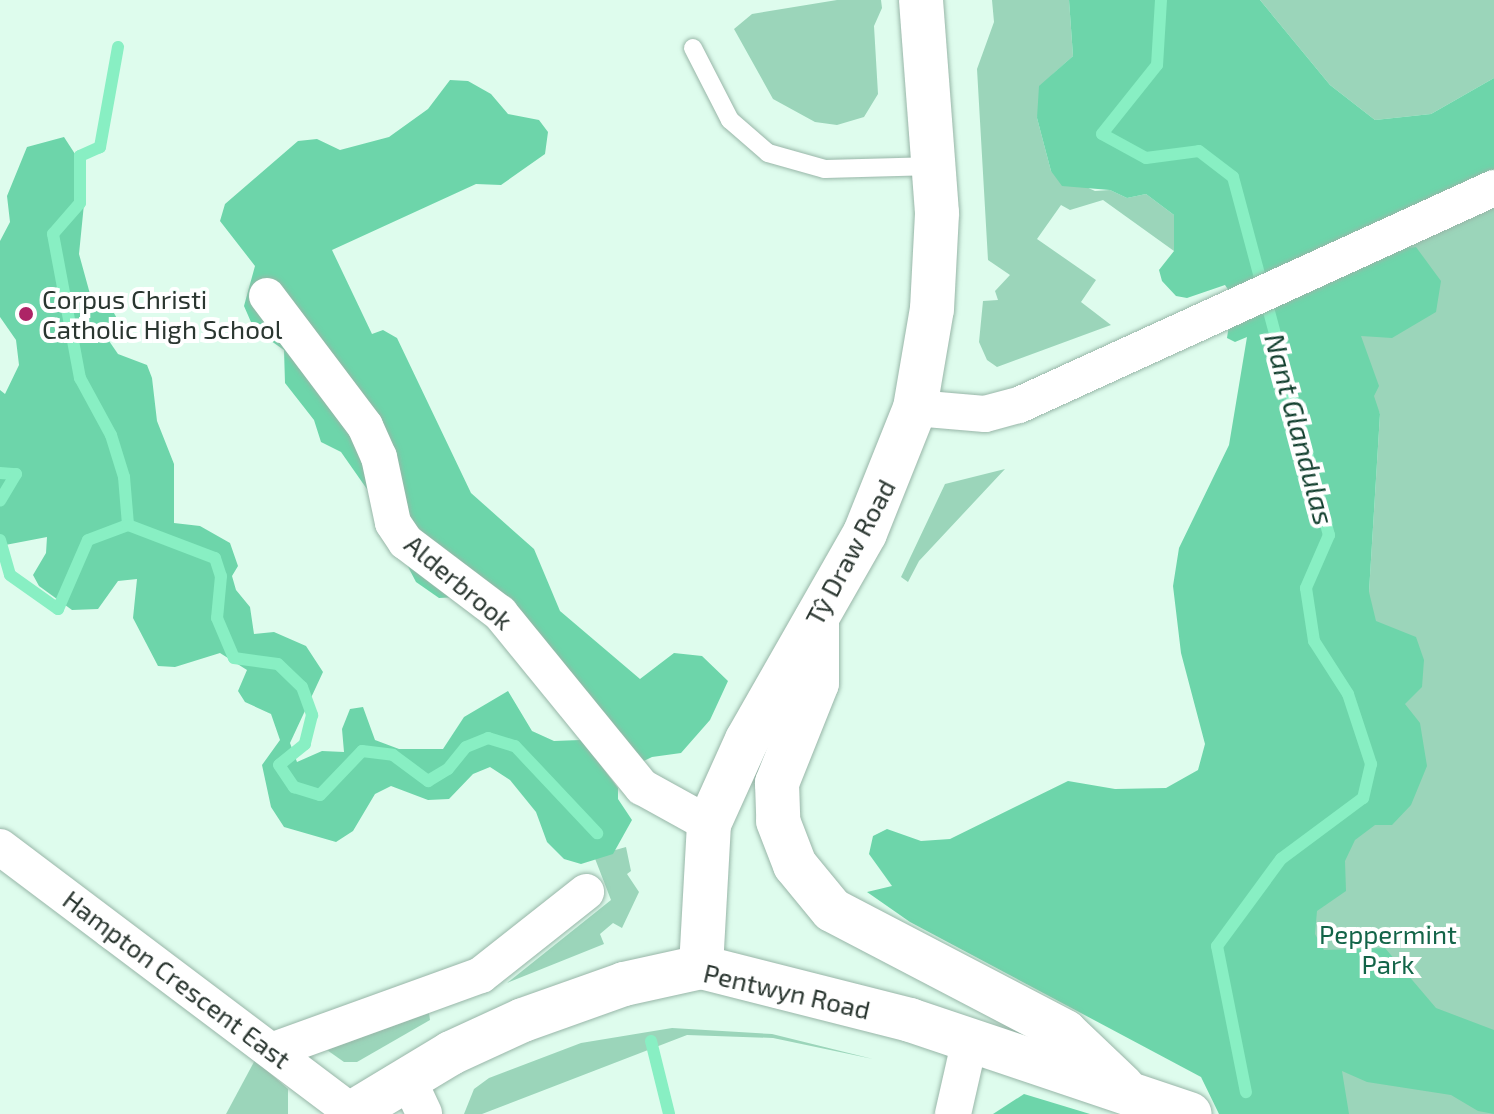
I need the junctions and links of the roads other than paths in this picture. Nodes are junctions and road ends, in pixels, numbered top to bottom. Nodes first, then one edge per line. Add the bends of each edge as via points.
1 (921, 0) edge
2 (693, 48) dead end
3 (935, 166) junction
4 (1494, 188) edge
5 (267, 296) dead end
6 (915, 408) junction
7 (817, 615) junction
8 (709, 824) junction
9 (0, 847) edge
10 (586, 892) dead end
11 (701, 967) junction
12 (970, 1039) junction
13 (274, 1050) junction
14 (1131, 1094) junction
15 (416, 1096) edge
16 (351, 1113) edge
17 (953, 1114) edge
18 (1190, 1114) edge

1 - 3 street, Tŷ Draw Road
2 - 3 lane via 730,120 768,153 825,169
3 - 6 street, Tŷ Draw Road via 935,279
4 - 6 street via 1019,405 985,414
5 - 8 street, Alderbrook via 365,426 379,457 393,523 406,542 500,613 642,787
6 - 7 street, Tŷ Draw Road via 865,533
7 - 8 street, Tŷ Draw Road via 747,740
7 - 14 street via 817,683 777,783 783,841 801,875 840,915 1065,1032
8 - 11 street, Tŷ Draw Road
9 - 13 street, Hampton Crescent East
10 - 13 street via 481,975
11 - 12 street, Pentwyn Road
11 - 15 street, Pentwyn Road via 624,984 523,1020
12 - 14 street, Pentwyn Road
12 - 17 street
13 - 16 street, Hampton Crescent East
14 - 18 street, Pentwyn Road
15 - 16 street, Pentwyn Road

